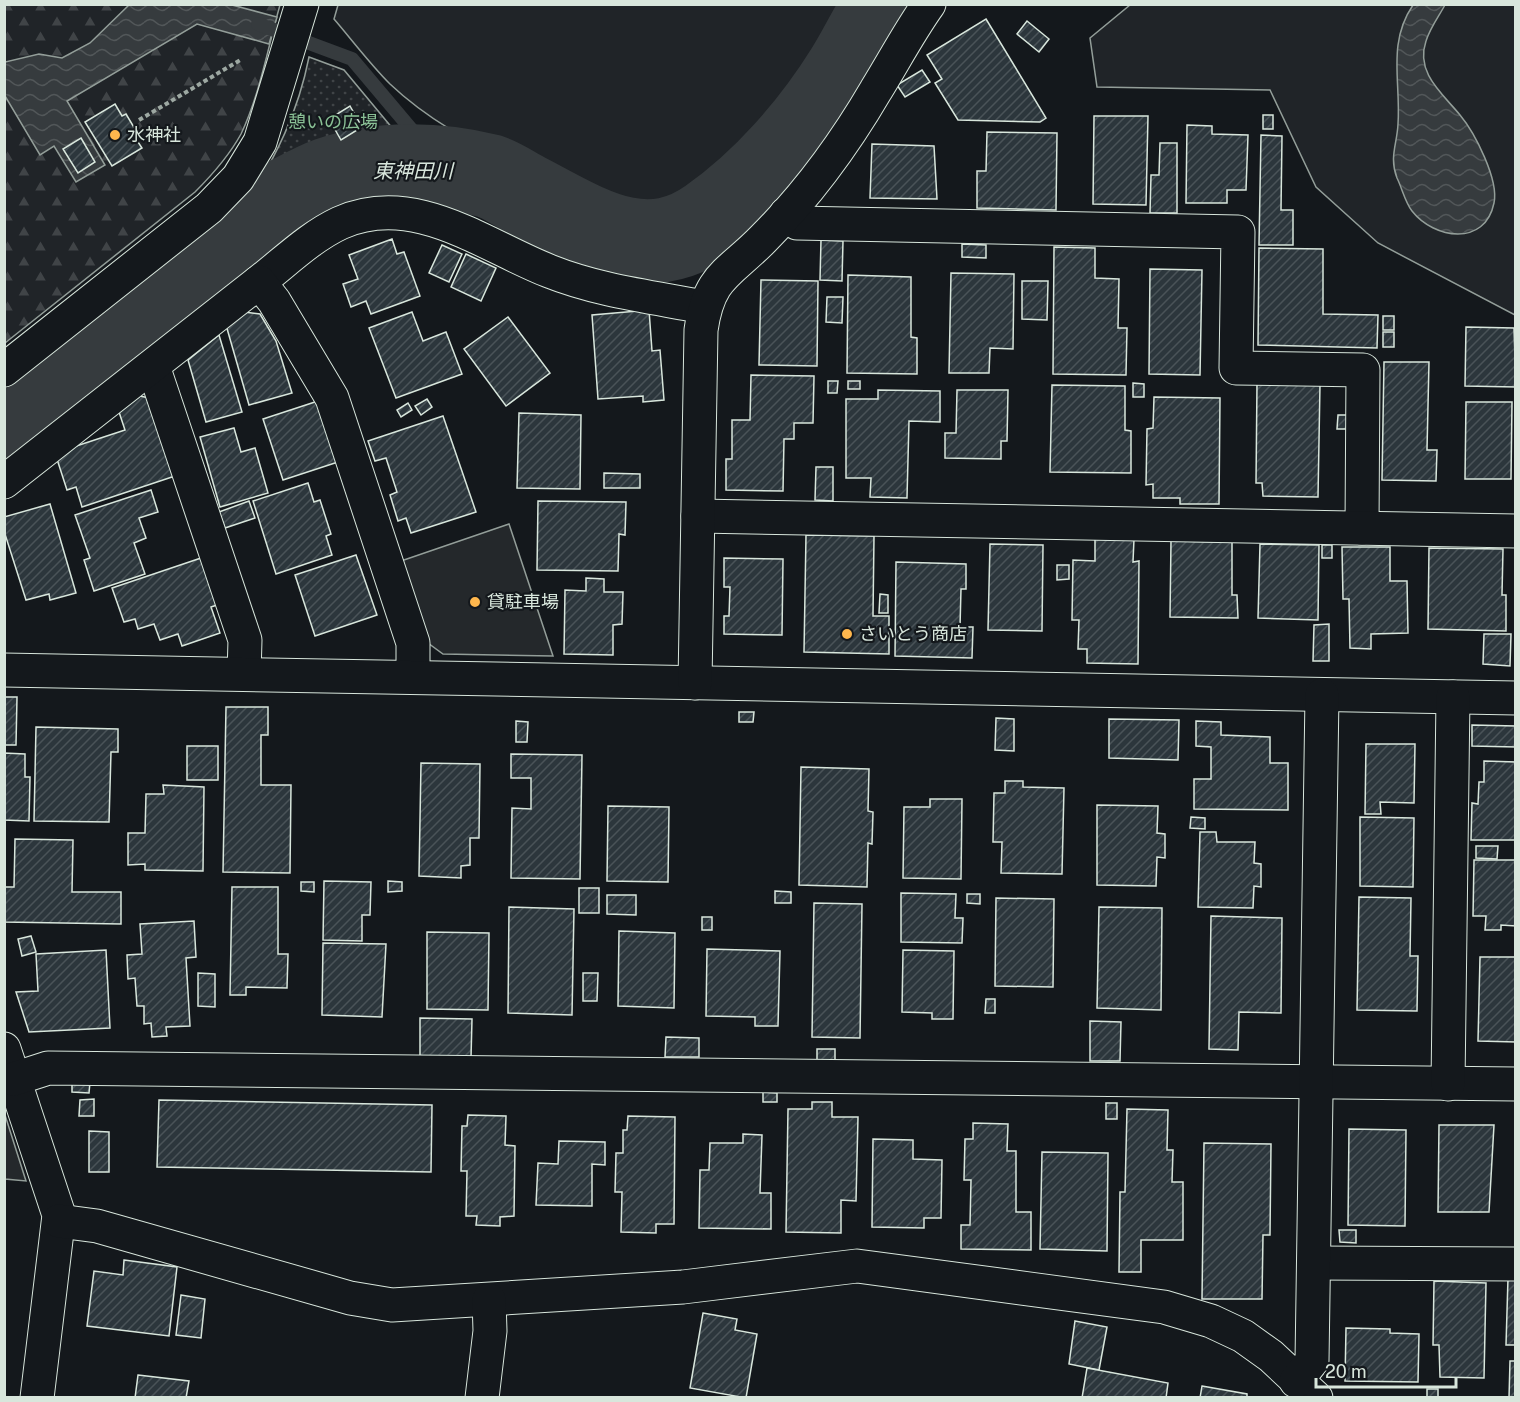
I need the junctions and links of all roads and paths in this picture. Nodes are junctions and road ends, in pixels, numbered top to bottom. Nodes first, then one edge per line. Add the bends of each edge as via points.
1 (929, 4) edge
2 (300, 12) edge
3 (247, 56) dead end
4 (139, 120) dead end
5 (786, 214) junction
6 (259, 282) junction
7 (704, 307) junction
8 (153, 366) junction
9 (4, 370) edge
10 (4, 482) edge
11 (698, 516) junction
12 (1362, 528) junction
13 (1515, 531) edge
14 (4, 670) edge
15 (244, 674) junction
16 (413, 677) junction
17 (695, 683) junction
18 (1322, 694) junction
19 (1453, 697) junction
20 (1515, 698) edge
21 (9, 1064) edge
22 (1316, 1083) junction
23 (1448, 1084) junction
24 (1515, 1084) edge
25 (59, 1221) junction
26 (1314, 1263) junction
27 (1515, 1264) edge
28 (489, 1300) junction
29 (1306, 1389) edge
30 (37, 1398) edge
31 (482, 1398) edge

1 - 5 street via 837,151
2 - 9 street via 260,142 238,178 209,208
3 - 4 path
5 - 7 street via 729,267 714,285
5 - 12 street via 797,223 1238,232 1236,368 1363,370
6 - 7 street via 310,241 340,223 374,213 410,214 444,222 550,272 620,292
6 - 8 street
6 - 16 street via 332,398 414,642
7 - 11 street
8 - 10 street
8 - 15 street via 244,640
11 - 12 street
11 - 17 street
12 - 13 street
14 - 15 street
15 - 16 street
16 - 17 street
17 - 18 street
18 - 19 street
18 - 22 street
19 - 20 street
19 - 23 street
21 - 22 street via 48,1068
21 - 25 street
22 - 23 street
22 - 26 street
23 - 24 street
25 - 28 street via 97,1226 350,1298 392,1305
25 - 30 street
26 - 27 street
26 - 29 street via 1311,1361
28 - 29 street via 682,1287 857,1266 1164,1307 1211,1321 1243,1336
28 - 31 street via 490,1331

